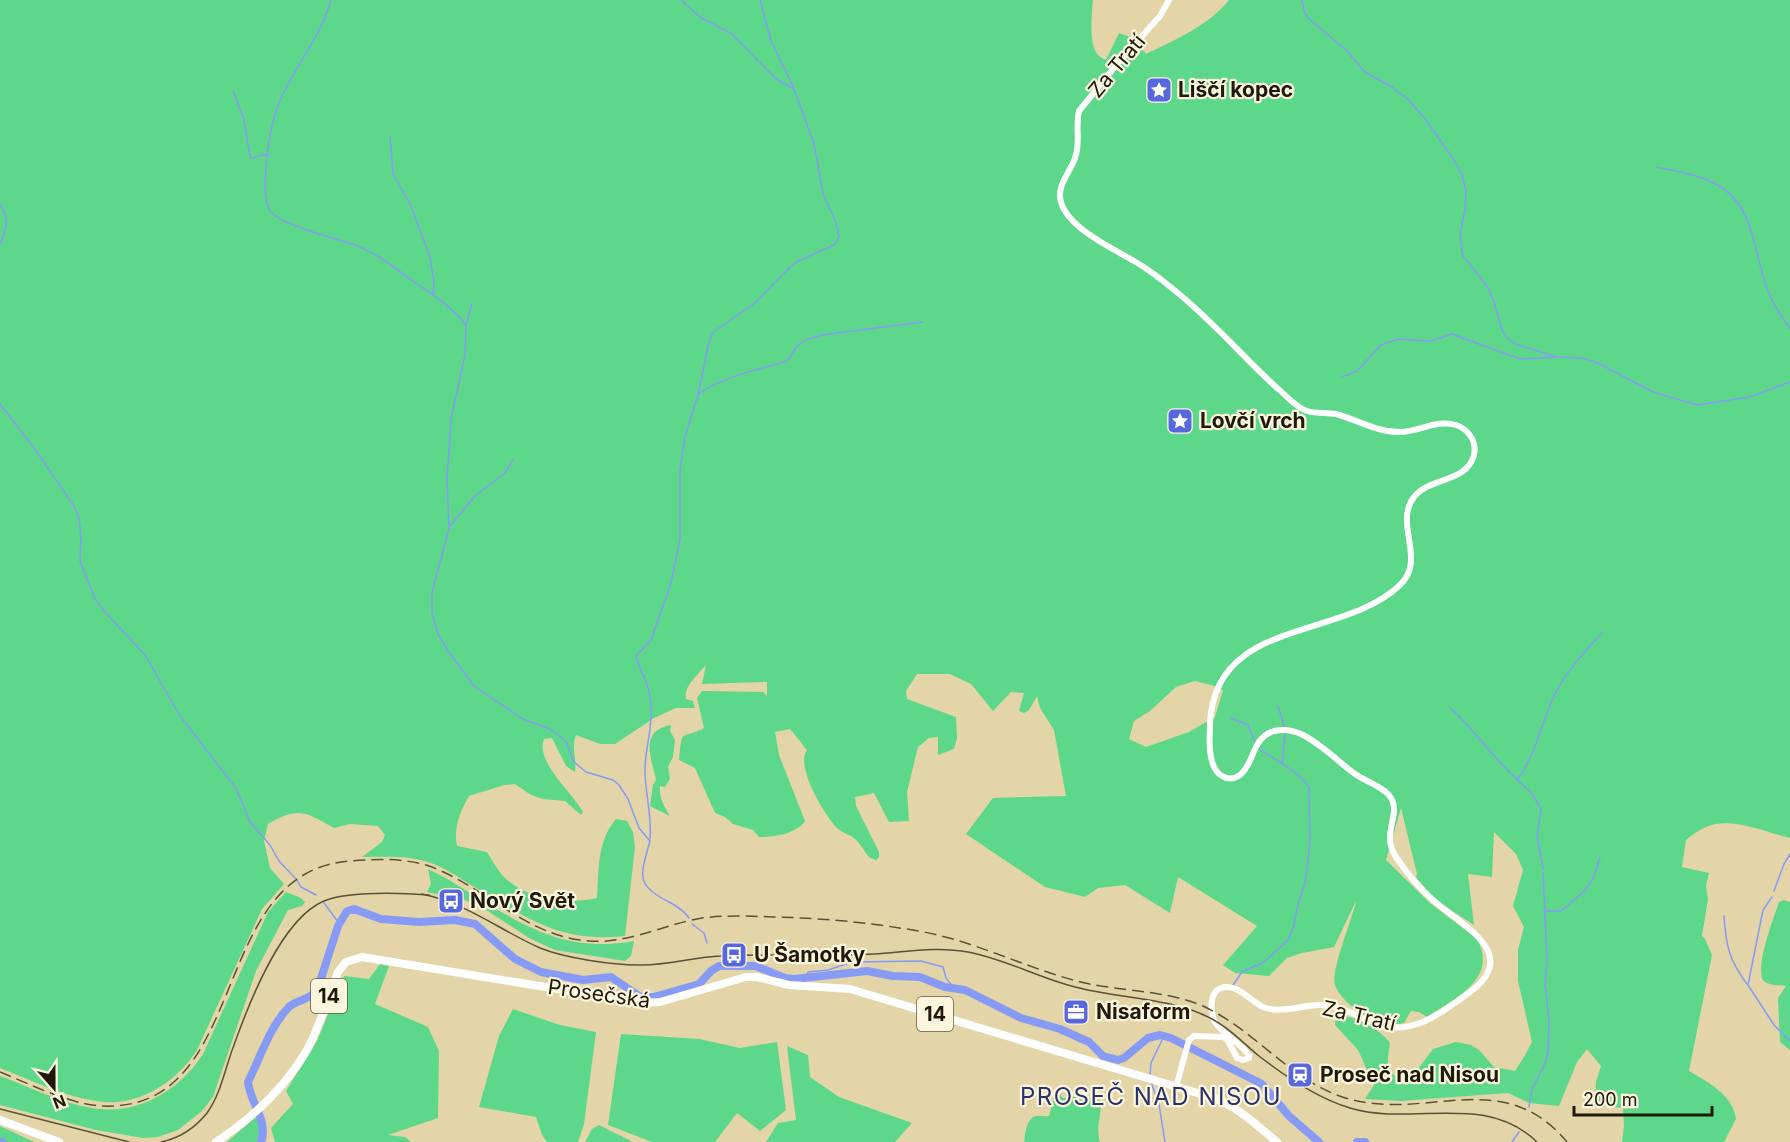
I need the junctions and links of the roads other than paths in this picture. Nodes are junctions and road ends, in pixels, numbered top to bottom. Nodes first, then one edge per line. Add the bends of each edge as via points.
1 (1169, 0) edge
2 (1176, 1087) junction
3 (0, 1120) edge
4 (59, 1142) edge
5 (216, 1142) edge
6 (1277, 1142) edge

1 - 2 street, Za Tratí via 1160,16 1079,111 1077,155 1059,195 1069,217 1174,290 1301,409 1336,414 1381,430 1411,432 1450,423 1473,439 1475,450 1468,466 1451,478 1420,490 1410,502 1405,515 1412,563 1404,582 1373,605 1257,646 1234,665 1218,690 1211,713 1210,752 1215,771 1224,778 1234,778 1243,772 1259,739 1279,729 1297,732 1321,746 1356,775 1386,792 1395,810 1389,837 1392,852 1427,895 1472,929 1489,957 1488,968 1475,988 1427,1020 1400,1028 1383,1026 1330,1006 1264,1008 1227,987 1216,992 1212,1002 1215,1023 1240,1044 1249,1058 1237,1058 1222,1036 1194,1036 1189,1040
2 - 5 main road, Prosečská / 14 via 850,989 789,985 753,977 644,1003 362,957 346,962 338,972 308,1048 282,1085
2 - 6 main road, Prosečská / 14 via 1223,1101
3 - 4 main road

